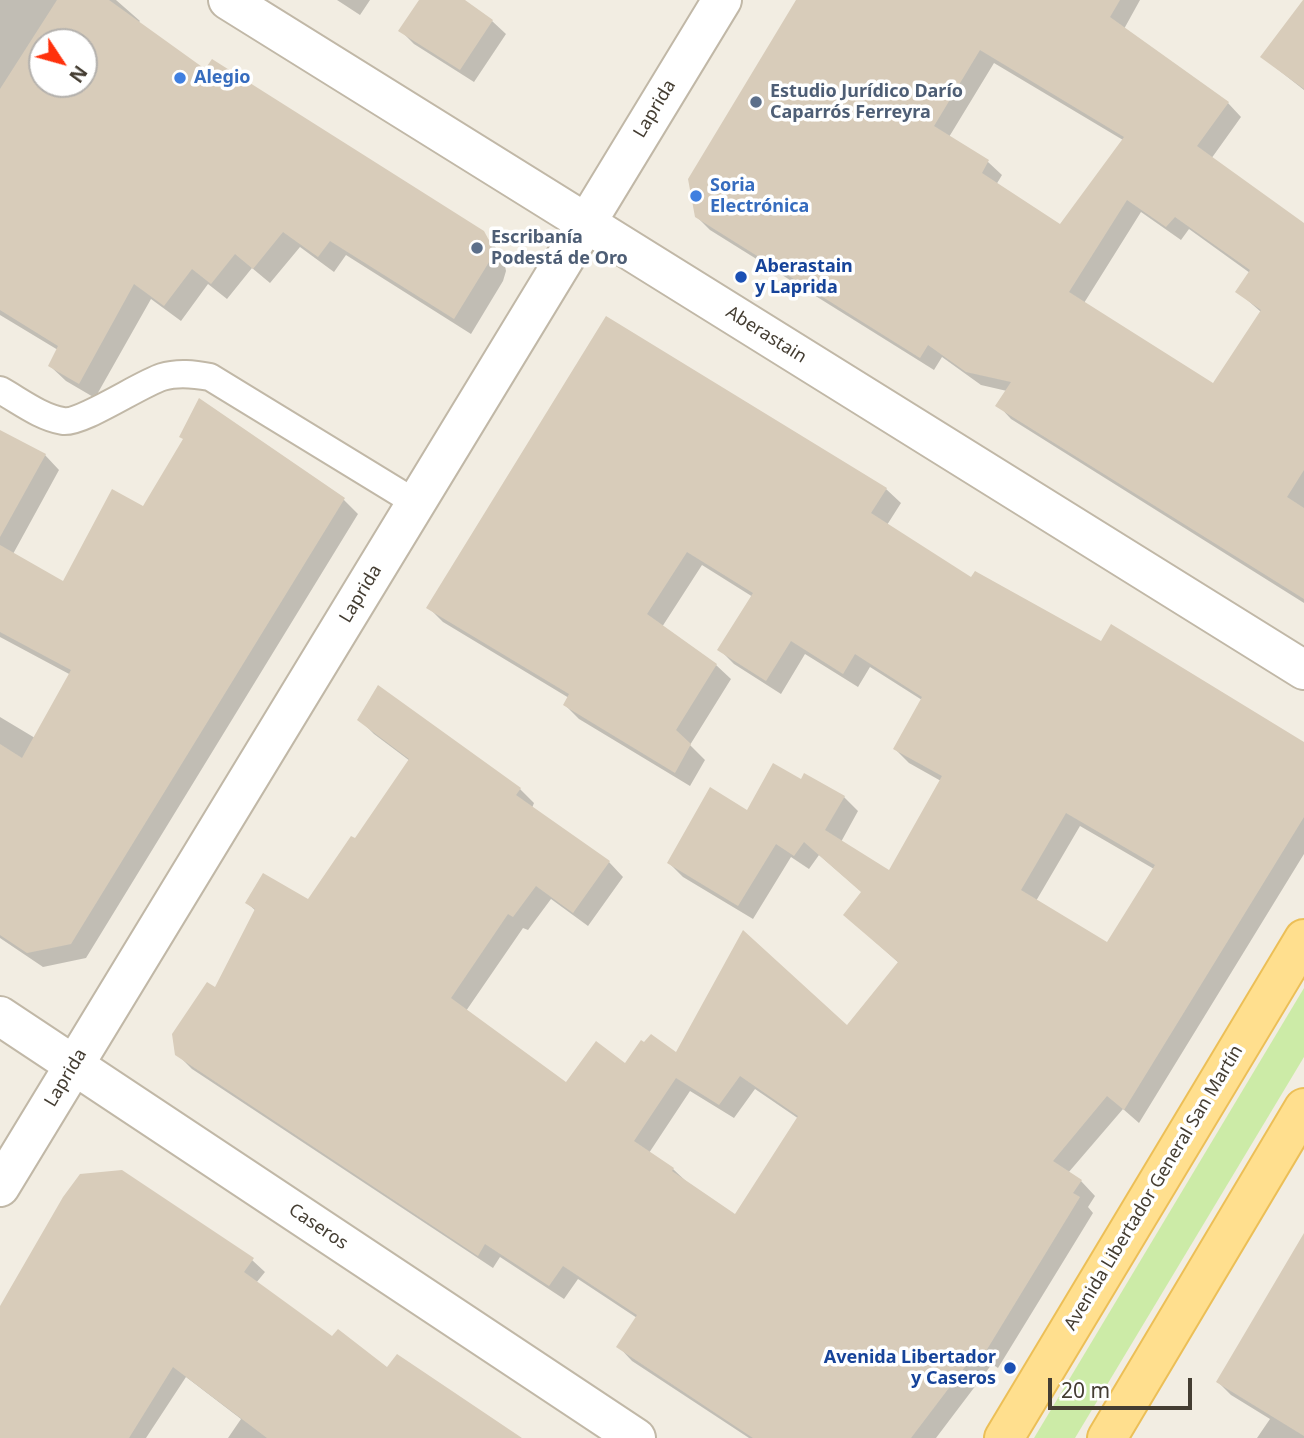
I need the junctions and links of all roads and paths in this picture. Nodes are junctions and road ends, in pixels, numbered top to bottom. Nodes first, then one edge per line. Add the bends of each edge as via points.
1 (228, 0) edge
2 (722, 0) edge
3 (587, 223) junction
4 (0, 390) edge
5 (416, 503) junction
6 (1304, 670) edge
7 (1304, 939) edge
8 (0, 1016) edge
9 (75, 1065) junction
10 (1304, 1108) edge
11 (0, 1187) edge
12 (636, 1438) edge
13 (1004, 1438) edge
14 (1107, 1438) edge

1 - 3 street, Aberastain
2 - 3 street, Laprida
3 - 5 street, Laprida
3 - 6 street, Aberastain
4 - 5 lane via 66,422 163,376 210,377
5 - 9 street, Laprida
7 - 13 main road, Avenida Libertador General San Martín
8 - 9 street, Caseros
9 - 11 street, Laprida
9 - 12 street, Caseros
10 - 14 main road

